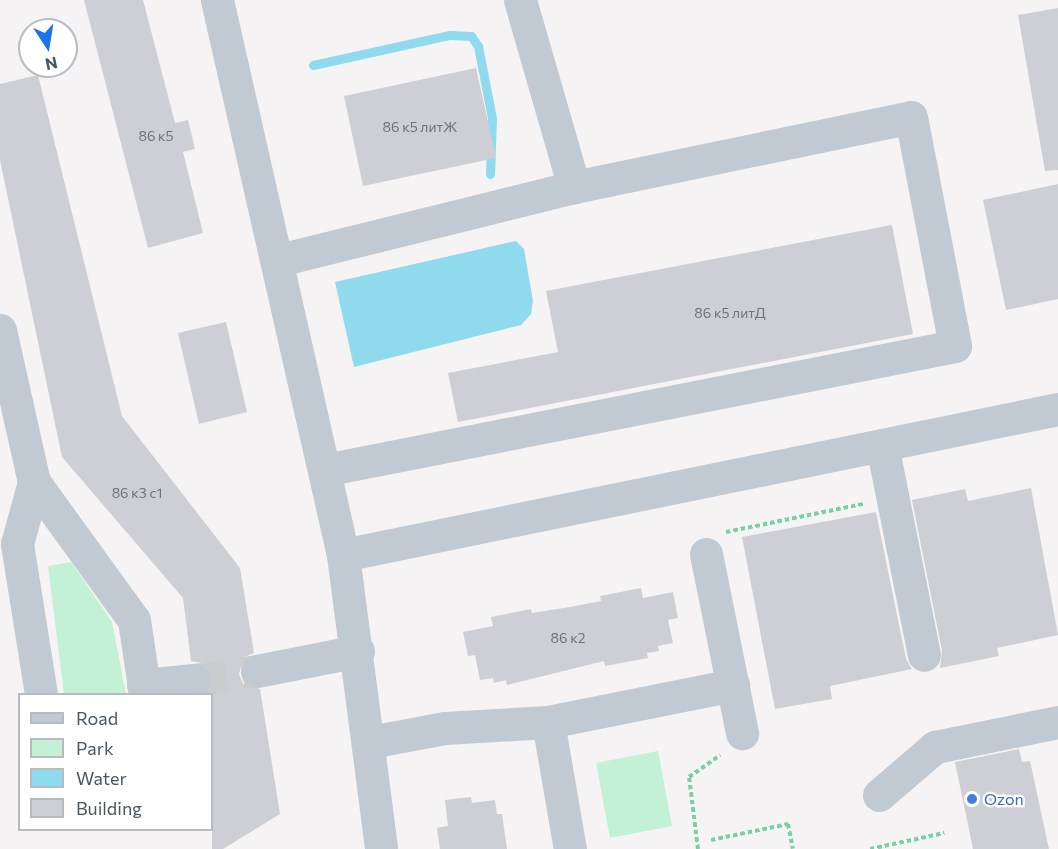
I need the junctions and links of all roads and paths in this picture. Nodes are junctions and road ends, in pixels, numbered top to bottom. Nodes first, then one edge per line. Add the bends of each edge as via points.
1 (217, 0) edge
2 (520, 0) edge
3 (574, 187) junction
4 (279, 260) junction
5 (0, 330) edge
6 (1058, 409) edge
7 (882, 445) junction
8 (325, 471) junction
9 (34, 482) junction
10 (891, 493) junction
11 (706, 554) joint
12 (343, 555) junction
13 (358, 651) junction
14 (924, 655) dead end
15 (257, 671) tunnel mouth
16 (194, 680) tunnel mouth
17 (733, 685) junction
18 (144, 690) edge
19 (41, 693) edge
20 (548, 722) junction
21 (1058, 722) edge
22 (742, 733) joint
23 (370, 742) junction
24 (879, 795) dead end
25 (944, 833) dead end
26 (711, 840) dead end
27 (381, 849) edge
28 (570, 849) edge
29 (698, 849) edge
30 (793, 849) edge
31 (870, 849) edge

1 - 4 street
2 - 3 street
3 - 4 street
3 - 8 street via 911,117 955,346
4 - 8 street
5 - 9 street
6 - 7 street
7 - 10 street
7 - 12 street
8 - 12 street
9 - 18 street via 134,620
9 - 19 street via 17,544
10 - 11 path via 879,500 718,533
10 - 14 street
11 - 17 street
12 - 13 street
13 - 15 street
13 - 23 street
16 - 18 street
17 - 20 street
17 - 22 street
20 - 23 street via 445,728
20 - 28 street
21 - 24 street via 935,747
22 - 29 path via 731,747 689,777
23 - 27 street
25 - 31 path
26 - 30 path via 788,824

